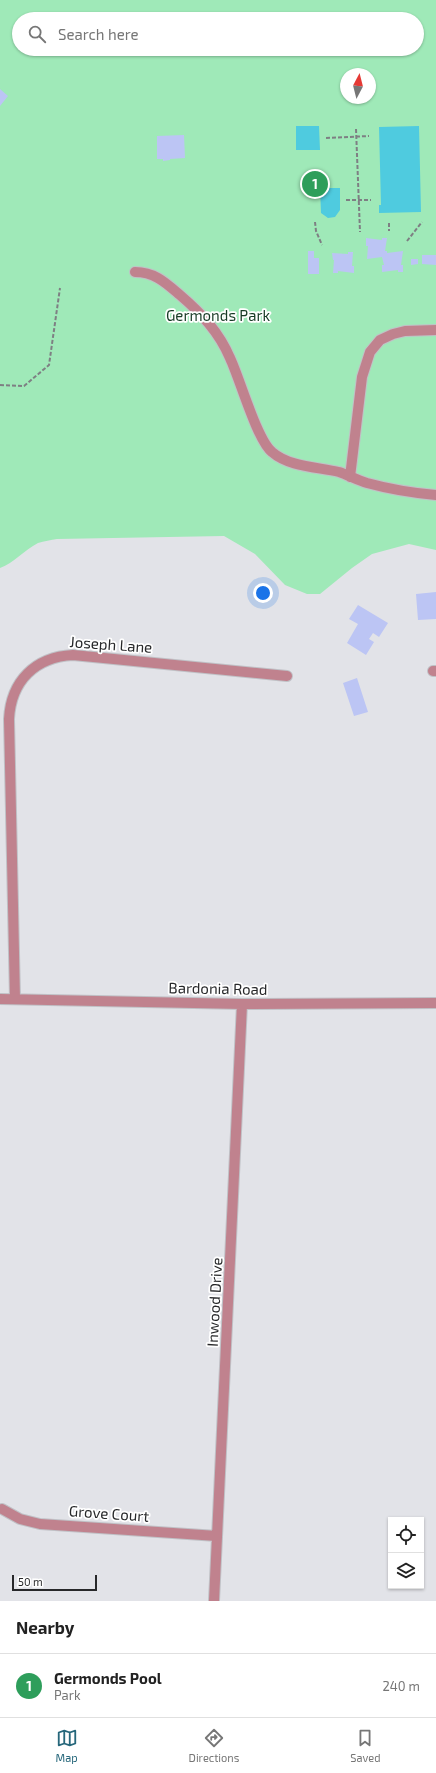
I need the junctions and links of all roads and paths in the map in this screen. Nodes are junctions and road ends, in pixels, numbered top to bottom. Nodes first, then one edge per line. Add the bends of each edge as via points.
1 (356, 129) dead end
2 (369, 136) dead end
3 (356, 137) junction
4 (326, 138) dead end
5 (346, 200) dead end
6 (359, 200) junction
7 (371, 200) dead end
8 (315, 222) dead end
9 (422, 222) dead end
10 (389, 223) dead end
11 (389, 231) dead end
12 (360, 232) dead end
13 (407, 241) dead end
14 (322, 245) dead end
15 (135, 272) dead end
16 (60, 288) dead end
17 (436, 330) edge
18 (0, 385) edge
19 (350, 477) junction
20 (436, 495) edge
21 (287, 676) dead end
22 (0, 999) edge
23 (15, 999) junction
24 (436, 1003) edge
25 (242, 1004) junction
26 (2, 1509) dead end
27 (217, 1536) junction
28 (214, 1601) edge

1 - 3 path
2 - 3 path
3 - 4 path
3 - 6 path
5 - 6 path
6 - 7 path
6 - 12 path
8 - 14 path
9 - 13 path
10 - 11 path
15 - 19 street via 146,272 156,276 190,303 210,324 228,354 261,437 272,452 289,461 340,472
16 - 18 path via 49,365 24,386
17 - 19 street via 405,331 386,337 370,352 365,365
19 - 20 street via 378,485
21 - 23 street, Joseph Lane via 73,655 48,660 25,676 13,696 9,720
22 - 23 street, Bardonia Road
23 - 25 street, Bardonia Road
24 - 25 street, Bardonia Road
25 - 27 street, Inwood Drive
26 - 27 street, Grove Court via 20,1519 40,1524
27 - 28 street, Inwood Drive

